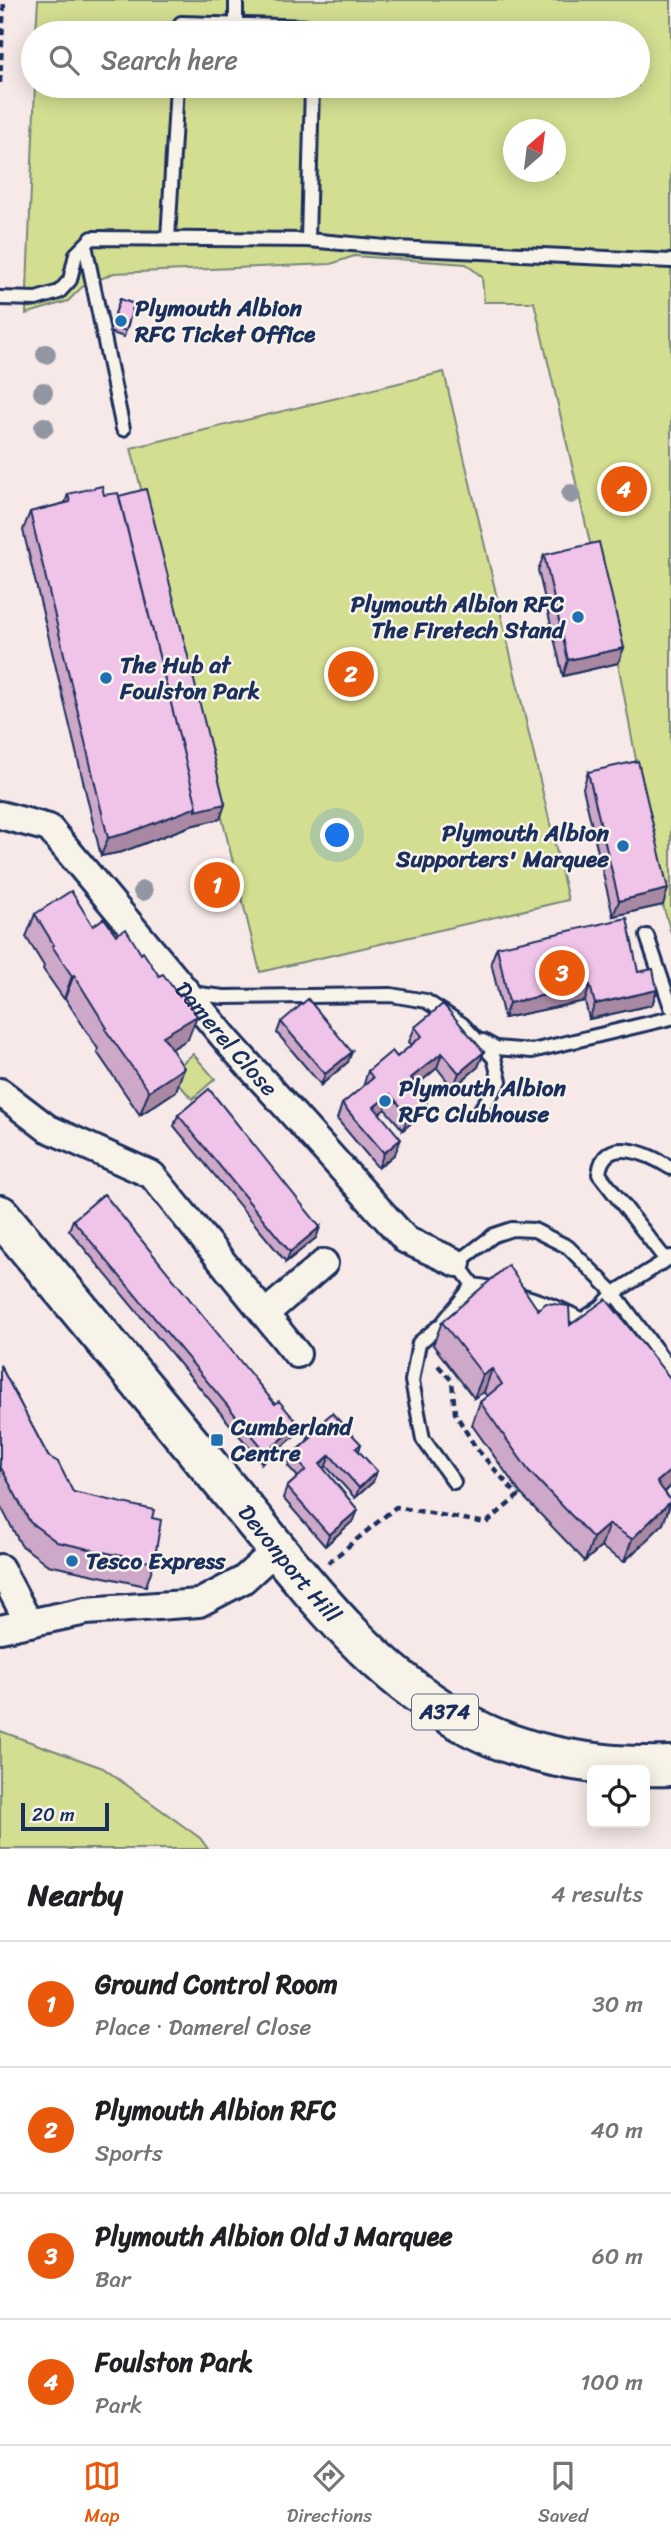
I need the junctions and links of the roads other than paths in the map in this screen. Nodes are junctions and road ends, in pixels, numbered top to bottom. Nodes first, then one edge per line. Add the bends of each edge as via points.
1 (236, 0) edge
2 (236, 21) edge
3 (176, 98) edge
4 (312, 98) edge
5 (168, 239) junction
6 (309, 240) junction
7 (85, 245) junction
8 (671, 261) edge
9 (0, 298) edge
10 (123, 429) dead end
11 (0, 815) edge
12 (647, 936) dead end
13 (186, 992) junction
14 (671, 1007) edge
15 (671, 1018) edge
16 (471, 1033) junction
17 (0, 1092) edge
18 (481, 1109) dead end
19 (671, 1167) edge
20 (0, 1215) edge
21 (668, 1258) edge
22 (324, 1263) dead end
23 (457, 1263) junction
24 (473, 1285) junction
25 (614, 1293) junction
26 (265, 1314) junction
27 (297, 1354) dead end
28 (671, 1370) edge
29 (454, 1482) dead end
30 (277, 1549) junction
31 (0, 1568) edge
32 (29, 1623) junction
33 (0, 1629) edge
34 (671, 1766) edge

1 - 2 lane
3 - 5 lane
4 - 6 lane
5 - 6 lane
5 - 7 lane via 92,238
6 - 8 lane
7 - 9 lane via 76,254 69,281 59,292 36,299
7 - 10 lane
11 - 13 street, Damerel Close via 49,828
12 - 14 lane
13 - 16 lane via 224,997 391,995 426,1001
13 - 23 street, Damerel Close via 406,1240
15 - 16 lane via 532,1051 496,1048
16 - 18 lane via 494,1058 500,1081
17 - 26 street via 47,1128 152,1175
19 - 21 lane via 624,1149 610,1152 600,1161 599,1174
20 - 30 main road, Devonport Hill / A374
21 - 25 lane
22 - 26 street
23 - 24 lane
23 - 25 lane via 494,1235 512,1229 534,1230 568,1247
24 - 25 lane via 500,1289 582,1320
24 - 29 lane via 442,1324 419,1343 412,1381 424,1439
25 - 28 lane
26 - 27 street
30 - 32 street via 243,1580 199,1603 86,1611
30 - 34 main road, Devonport Hill / A374 via 337,1621 384,1667 458,1720 533,1751 581,1761
31 - 32 street
32 - 33 street

